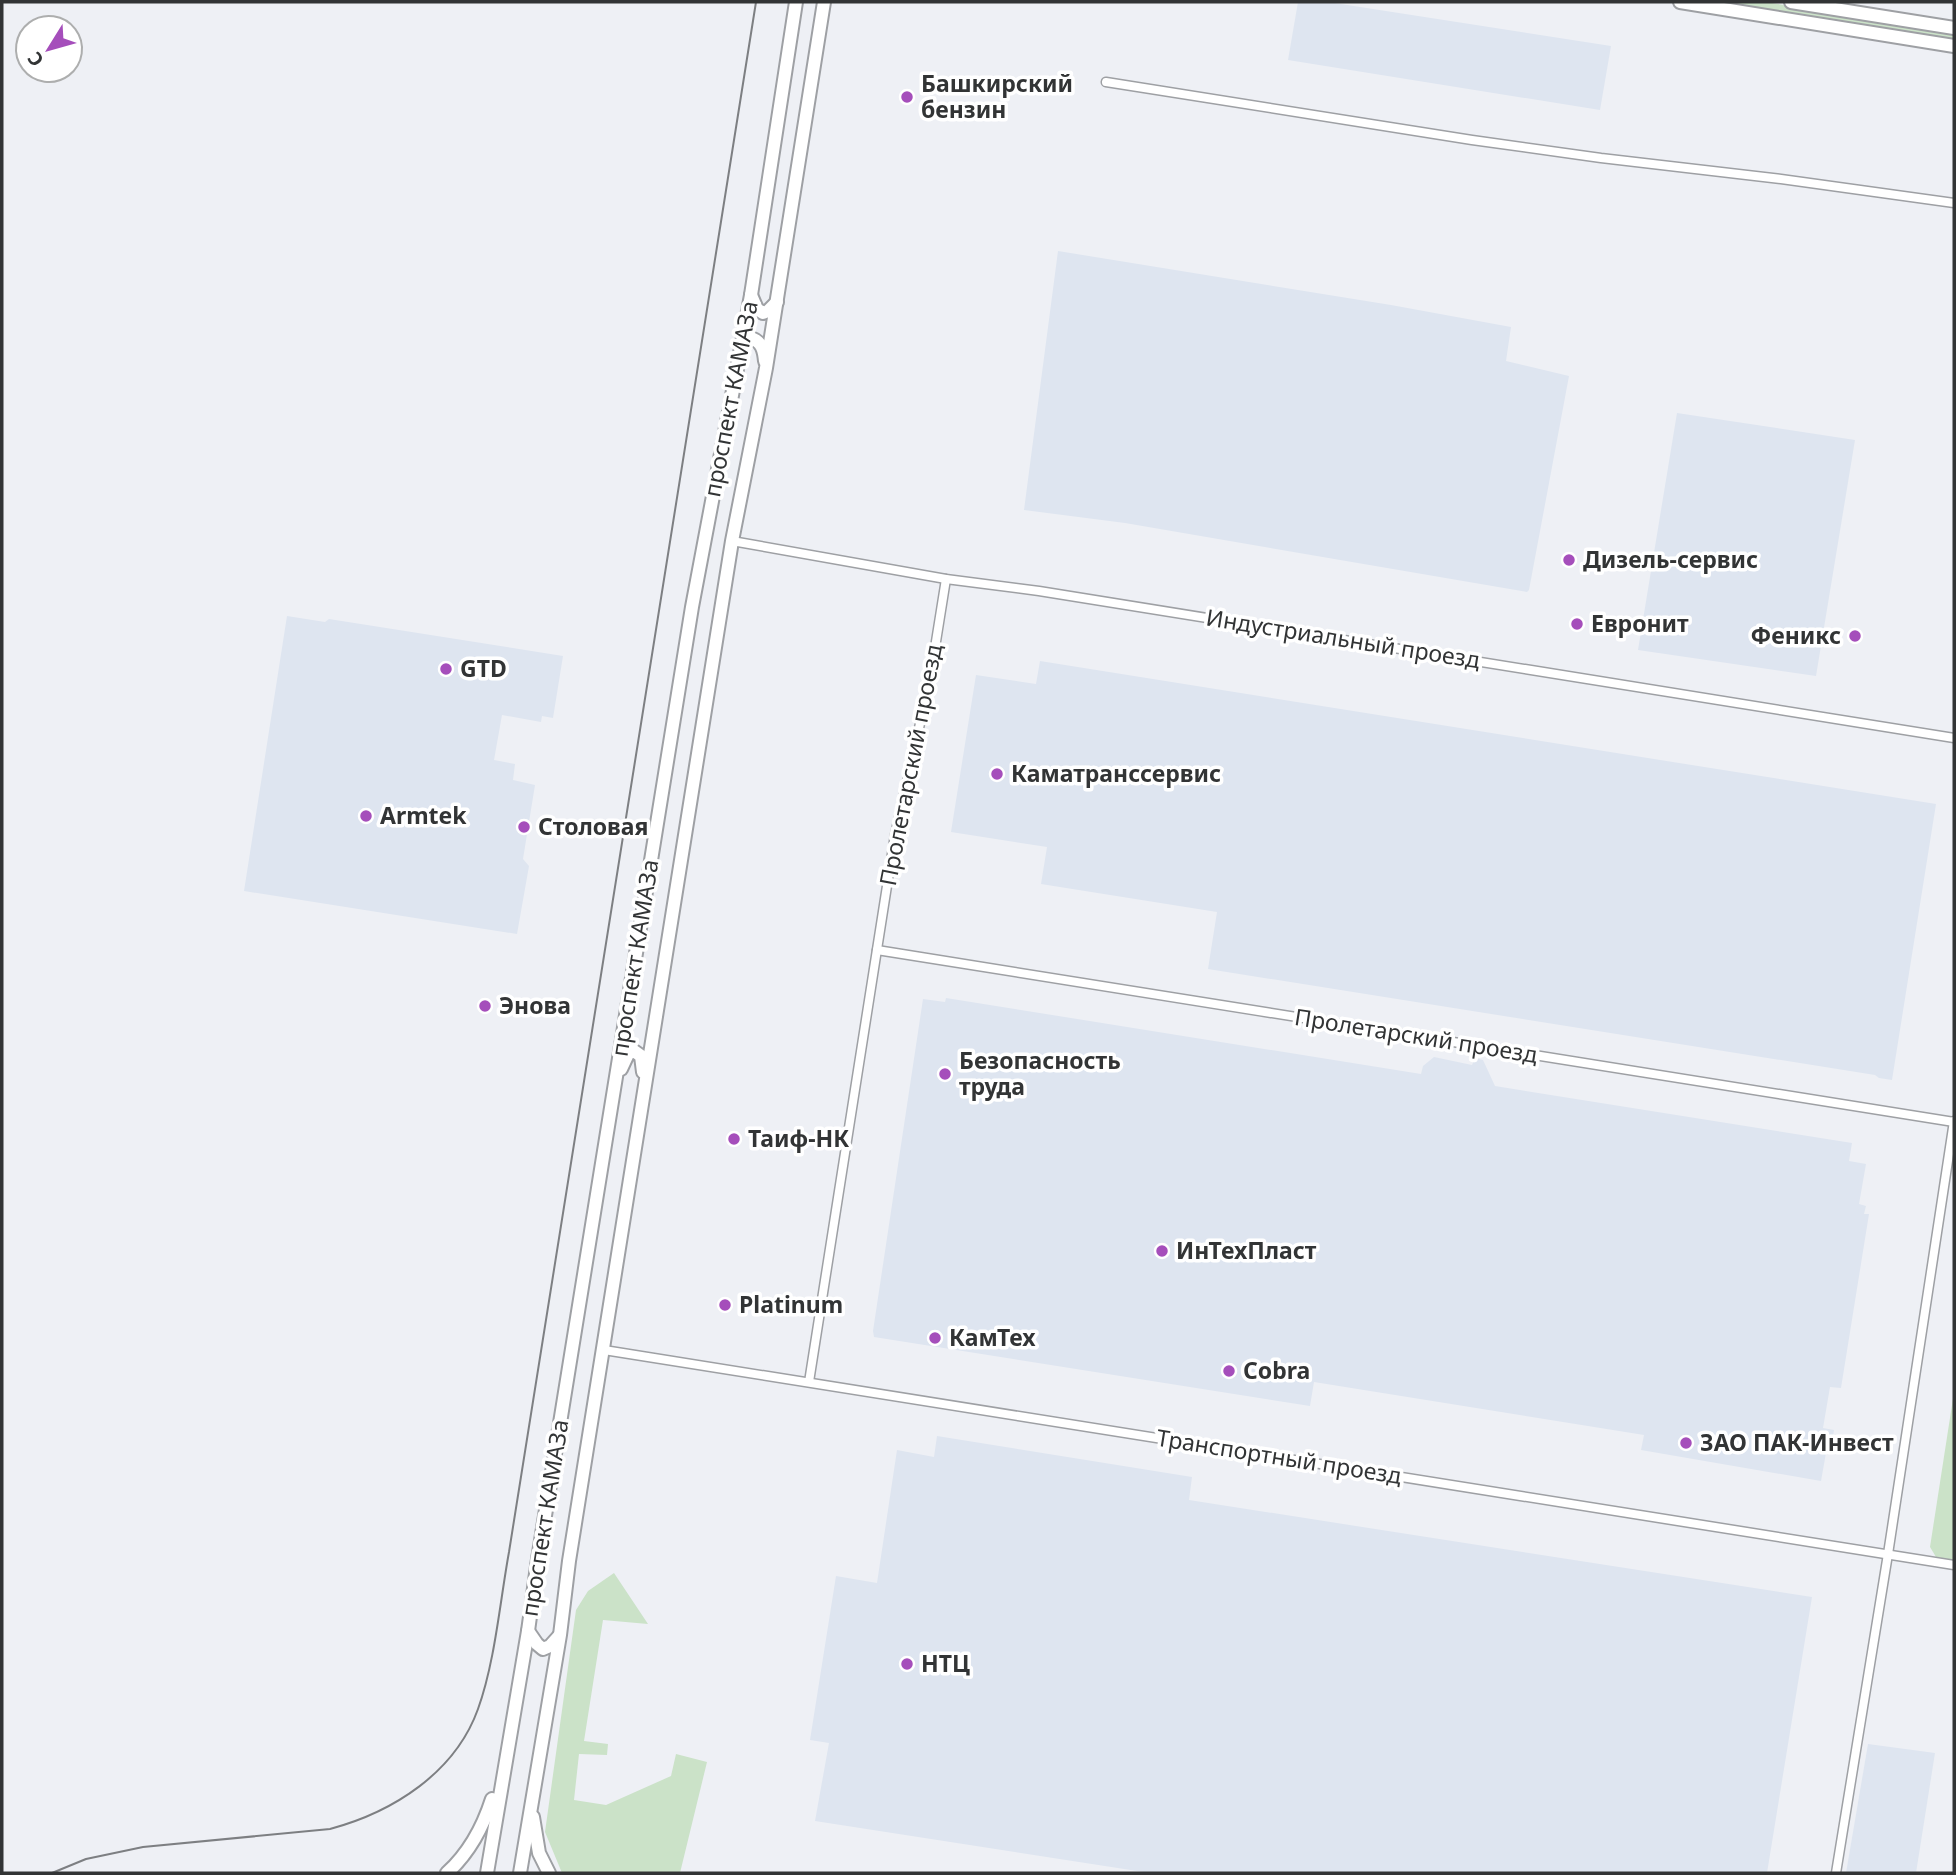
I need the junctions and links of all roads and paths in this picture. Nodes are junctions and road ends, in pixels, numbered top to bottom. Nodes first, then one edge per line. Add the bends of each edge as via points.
1 (796, 2) edge
2 (824, 2) edge
3 (1680, 2) edge
4 (1791, 2) edge
5 (1954, 28) edge
6 (1954, 47) edge
7 (1106, 82) dead end
8 (1954, 203) edge
9 (751, 295) junction
10 (777, 302) junction
11 (740, 352) junction
12 (766, 368) junction
13 (732, 541) junction
14 (946, 579) junction
15 (1954, 738) edge
16 (877, 950) junction
17 (615, 1082) junction
18 (645, 1090) junction
19 (1954, 1121) edge
20 (604, 1350) junction
21 (809, 1382) junction
22 (1888, 1554) junction
23 (1954, 1564) edge
24 (528, 1631) junction
25 (560, 1635) junction
26 (505, 1762) junction
27 (535, 1779) junction
28 (447, 1873) edge
29 (486, 1873) edge
30 (520, 1873) edge
31 (549, 1873) edge
32 (1836, 1873) edge

1 - 9 main road, проспект КАМАЗа
2 - 10 main road, проспект КАМАЗа
3 - 6 main road
4 - 5 main road
7 - 8 street via 1472,140
9 - 10 main road via 763,313
9 - 11 main road, проспект КАМАЗа
10 - 12 main road, проспект КАМАЗа
11 - 12 main road via 746,341 757,340 764,350
11 - 17 main road, проспект КАМАЗа via 692,607
12 - 13 main road, проспект КАМАЗа
13 - 14 street, Индустриальный проезд
13 - 18 main road, проспект КАМАЗа
14 - 15 street, Индустриальный проезд
14 - 16 street, Пролетарский проезд
16 - 19 street, Пролетарский проезд
16 - 21 street, Пролетарский проезд
17 - 18 main road via 628,1054 634,1051 641,1056
17 - 24 main road, проспект КАМАЗа
18 - 20 main road, проспект КАМАЗа
19 - 22 street
20 - 21 street, Транспортный проезд
20 - 25 main road, проспект КАМАЗа
21 - 22 street, Транспортный проезд
22 - 23 street, Транспортный проезд
22 - 32 street
24 - 25 main road via 543,1649
24 - 26 main road, проспект КАМАЗа
25 - 27 main road, проспект КАМАЗа
26 - 28 main road via 486,1816 462,1859
26 - 29 main road, проспект КАМАЗа
27 - 30 main road, проспект КАМАЗа
27 - 31 main road via 533,1822 539,1853

